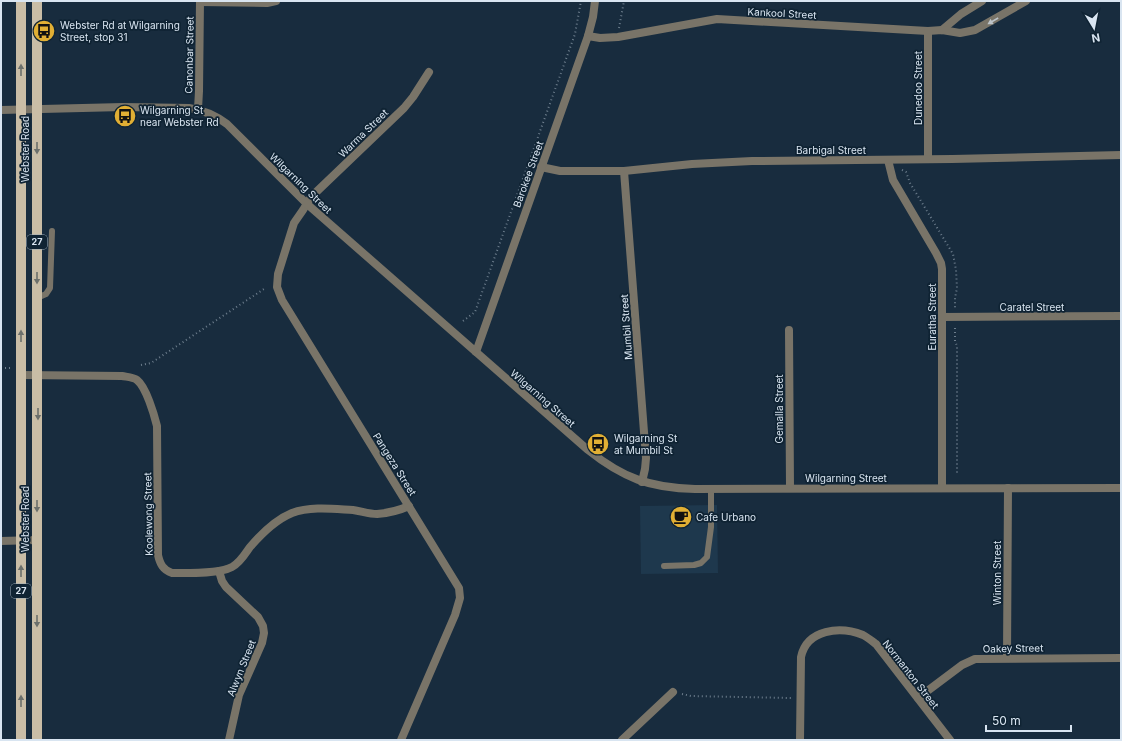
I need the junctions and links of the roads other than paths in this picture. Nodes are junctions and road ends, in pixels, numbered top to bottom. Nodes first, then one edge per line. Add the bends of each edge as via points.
1 (21, 1) edge
2 (38, 1) edge
3 (276, 1) edge
4 (595, 1) edge
5 (982, 1) edge
6 (1026, 1) edge
7 (200, 2) edge
8 (942, 30) junction
9 (928, 31) junction
10 (588, 36) junction
11 (428, 72) dead end
12 (20, 109) junction
13 (37, 109) junction
14 (198, 109) junction
15 (1, 110) edge
16 (1121, 155) edge
17 (928, 159) junction
18 (888, 160) junction
19 (542, 167) junction
20 (624, 171) junction
21 (307, 204) junction
22 (52, 231) dead end
23 (37, 298) junction
24 (1121, 316) edge
25 (942, 317) junction
26 (789, 330) dead end
27 (476, 352) junction
28 (21, 375) junction
29 (38, 375) junction
30 (642, 482) junction
31 (790, 488) junction
32 (942, 488) junction
33 (1008, 488) junction
34 (1121, 488) edge
35 (711, 489) junction
36 (409, 506) junction
37 (38, 540) junction
38 (1, 541) edge
39 (21, 541) junction
40 (664, 566) dead end
41 (219, 571) junction
42 (1007, 658) junction
43 (1121, 658) edge
44 (673, 692) road end
45 (918, 698) junction
46 (21, 740) edge
47 (37, 740) edge
48 (228, 740) edge
49 (400, 740) edge
50 (622, 740) edge
51 (800, 740) edge
52 (950, 740) edge

12 -> 1 main road, Webster Road / 27
2 - 13 main road, Webster Road / 27
3 - 7 street
4 - 10 street, Barokee Street
5 - 8 street
6 -> 8 street via 975,30
7 - 14 street, Canonbar Street
8 - 9 street
9 - 10 street, Kankool Street via 717,19 618,37
9 - 17 street, Dunedoo Street
10 - 19 street, Barokee Street
11 - 21 street, Warma Street via 404,108 311,197
12 - 13 street, Wilgarning Street
12 - 15 street, Wilgarning Street
28 -> 12 main road, Webster Road / 27
13 - 14 street, Wilgarning Street
13 -> 23 main road, Webster Road / 27
14 - 21 street, Wilgarning Street via 227,124
16 - 17 street, Barbigal Street
17 - 18 street, Barbigal Street
18 - 20 street, Barbigal Street via 730,162
18 - 25 street, Euratha Street via 893,180 941,263
19 - 20 street, Barbigal Street via 560,171
19 - 27 street, Barokee Street
20 - 30 street, Mumbil Street via 646,458
21 - 27 street, Wilgarning Street
21 - 36 street, Pangeza Street via 291,229 278,274 278,291
22 - 23 lane via 50,288 46,294
23 - 29 main road, Webster Road / 27
24 - 25 street, Caratel Street
25 - 32 street, Euratha Street
26 - 31 street, Gemalla Street
27 - 30 street, Wilgarning Street via 594,455 612,468
28 - 29 street, Koolewong Street
28 - 39 main road, Webster Road / 27
29 -> 37 main road, Webster Road / 27
29 - 41 street, Koolewong Street via 122,376 140,382 154,412 157,426 158,549 162,566 167,572 172,573
30 - 35 street, Wilgarning Street via 668,488
31 - 32 street, Wilgarning Street
31 - 35 street, Wilgarning Street
32 - 33 street, Wilgarning Street
33 - 34 street, Wilgarning Street
33 - 42 street, Winton Street
35 - 40 lane via 711,526 707,557 694,565
36 - 41 street, Koolewong Street via 398,511 378,514 321,509 292,513 265,531 234,566
36 - 49 street, Pangeza Street via 458,588 460,598 455,615
37 - 39 street
37 -> 47 main road, Webster Road / 27
38 - 39 street
46 -> 39 main road, Webster Road / 27
41 - 48 street, Alwyn Street via 223,583 258,617 264,630 262,643 239,695
42 - 43 street, Oakey Street
42 - 45 street, Oakey Street via 968,661
44 - 50 street
45 - 51 street, Normanton Street via 876,644 862,635 840,631 815,635 805,644 801,657
45 - 52 street, Normanton Street

